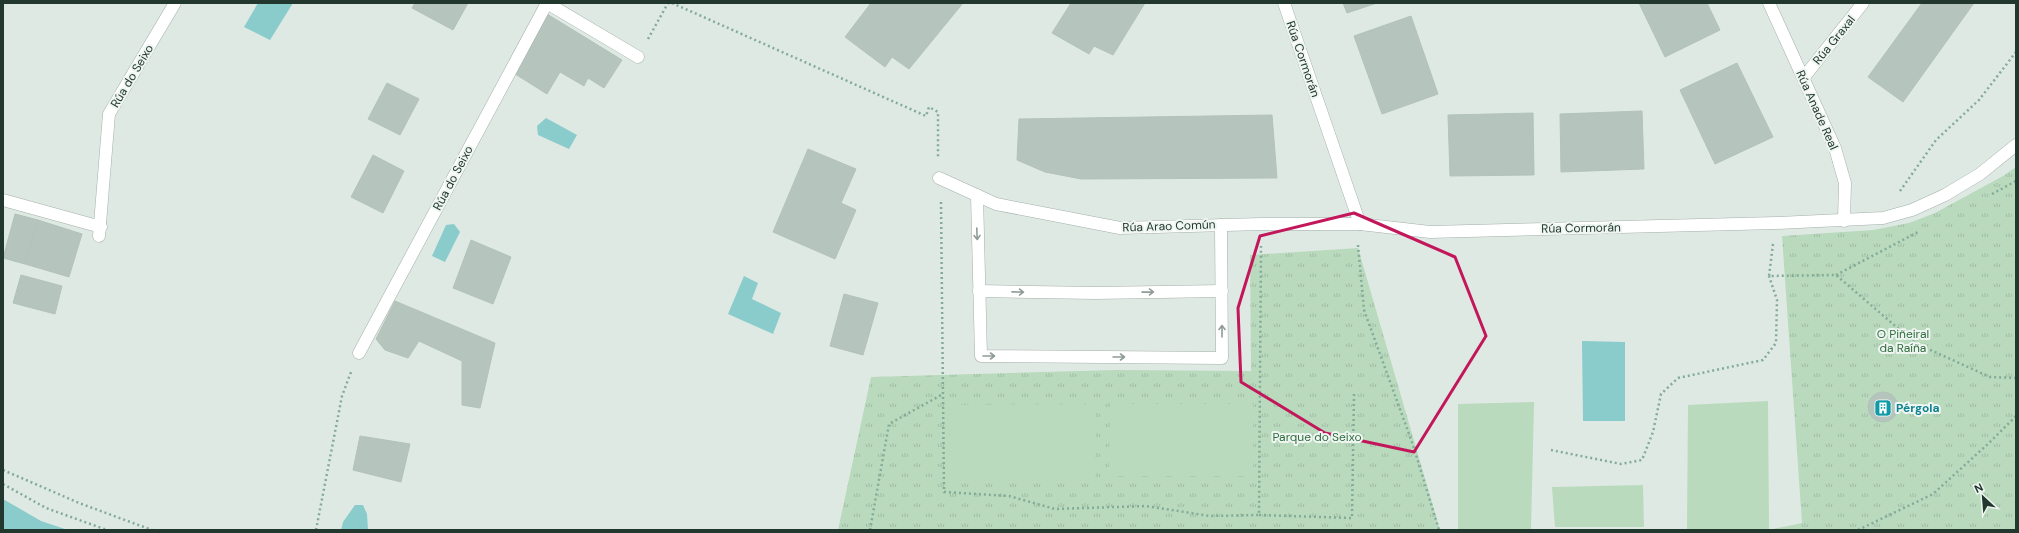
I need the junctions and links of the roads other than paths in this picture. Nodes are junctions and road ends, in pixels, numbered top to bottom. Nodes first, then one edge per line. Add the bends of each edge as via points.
1 (175, 3) edge
2 (547, 3) edge
3 (1284, 3) edge
4 (1769, 3) edge
5 (1863, 3) edge
6 (638, 57) road end
7 (1804, 77) junction
8 (2016, 145) edge
9 (939, 178) road end
10 (977, 195) junction
11 (3, 200) edge
12 (1844, 221) junction
13 (1360, 224) junction
14 (1221, 225) junction
15 (979, 291) junction
16 (1222, 291) junction
17 (358, 353) road end

1 - 11 street, Rúa do Seixo via 109,114 100,231
2 - 6 street, Rúa do Seixo
2 - 17 street, Rúa do Seixo
3 - 13 street, Rúa Cormorán
4 - 7 street, Rúa Anade Real
5 - 7 street, Rúa Graxal
7 - 12 street, Rúa Anade Real via 1841,167 1845,183
8 - 12 street, Rúa Cormorán via 1980,174 1945,195 1912,210 1883,218
9 - 10 street, Rúa Arao Común
10 - 14 street, Rúa Arao Común via 996,204 1120,228
10 -> 15 street
12 - 13 street, Rúa Cormorán via 1430,232
13 - 14 street, Rúa Arao Común
14 - 16 street
15 -> 16 street
15 -> 16 street via 981,356 1222,358

